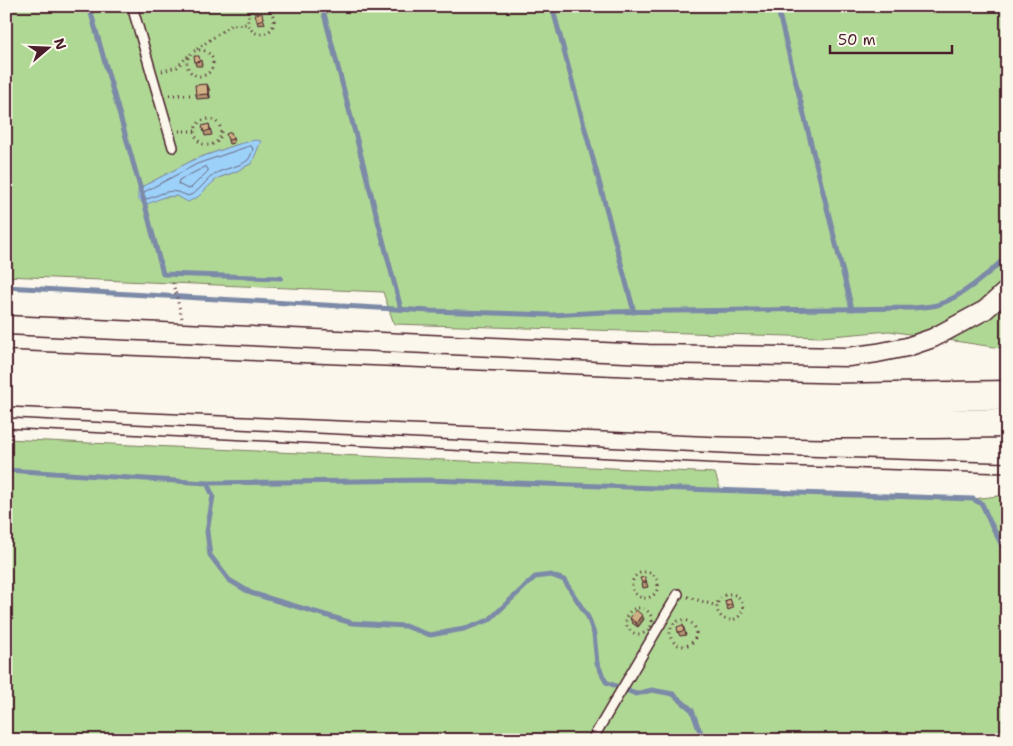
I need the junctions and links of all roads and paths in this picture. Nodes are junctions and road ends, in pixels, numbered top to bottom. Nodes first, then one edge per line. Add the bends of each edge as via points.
1 (132, 6) edge
2 (248, 24) junction
3 (193, 52) junction
4 (152, 74) junction
5 (158, 95) junction
6 (194, 95) edge
7 (196, 126) joint
8 (173, 147) dead end
9 (173, 283) dead end
10 (1007, 290) edge
11 (178, 302) dead end
12 (6, 325) edge
13 (6, 364) edge
14 (6, 392) edge
15 (1007, 395) edge
16 (1007, 422) edge
17 (6, 423) edge
18 (1007, 468) edge
19 (634, 579) joint
20 (678, 594) joint
21 (717, 606) junction
22 (628, 615) joint
23 (671, 627) joint
24 (592, 740) edge

1 - 4 lane
2 - 2 path via 249,15 256,9 264,8 273,16 272,28 265,34 256,34
2 - 3 path via 231,25
3 - 3 path via 203,50 210,55 213,66 208,73 196,76 189,70 187,61
3 - 4 path via 177,66
4 - 5 lane
5 - 6 path
5 - 8 lane
7 - 7 path via 202,120 215,121 220,128 219,140 212,145 203,145 195,135
9 - 11 path
10 - 12 street via 985,310 933,338 877,354 848,356 648,354
13 - 15 highway via 721,396
14 - 16 highway via 720,422
17 - 18 lane via 753,460
19 - 19 path via 640,573 648,572 657,580 658,588 653,595 641,597 632,587
20 - 21 path
20 - 24 lane
21 - 21 path via 724,595 733,595 742,603 741,615 734,620 726,620 719,614
22 - 22 path via 634,609 646,610 653,620 650,628 640,634 631,631 626,619
23 - 23 path via 677,621 690,622 696,632 694,640 683,646 675,643 670,636

